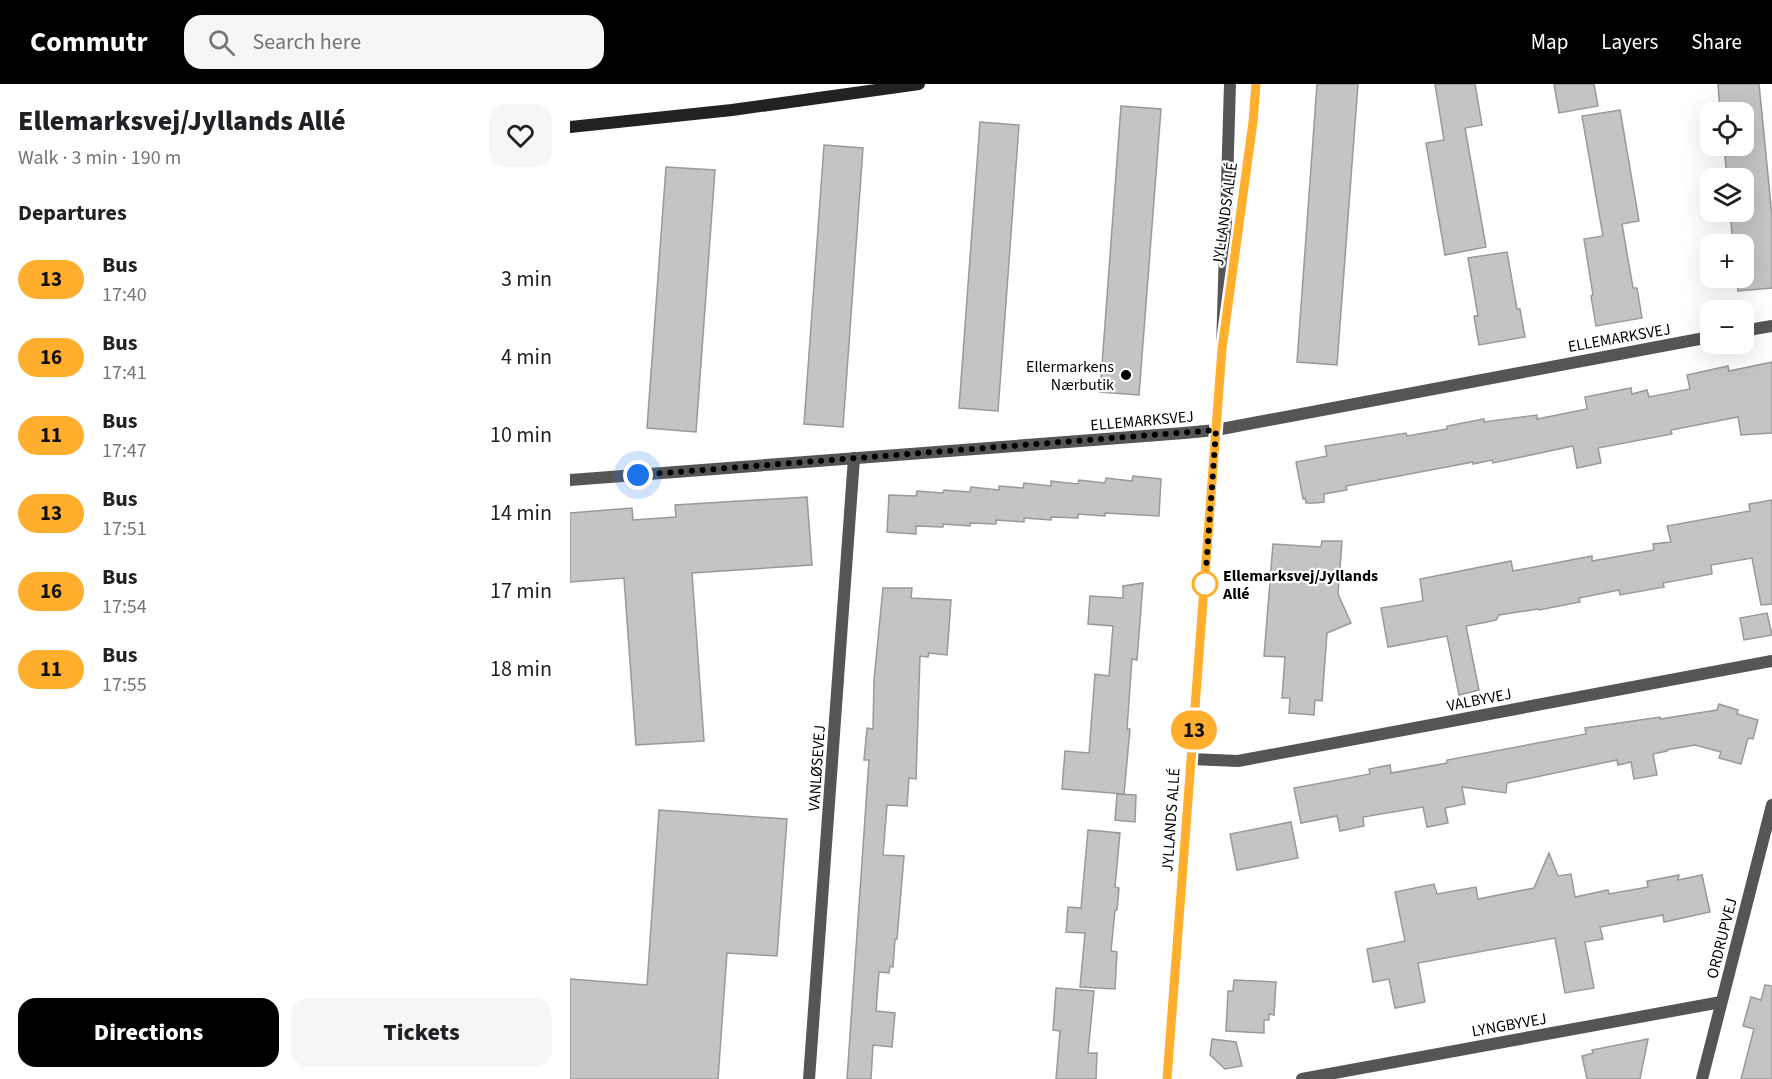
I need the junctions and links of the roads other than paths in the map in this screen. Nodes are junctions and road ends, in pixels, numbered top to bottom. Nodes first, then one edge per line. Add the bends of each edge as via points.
1 (920, 84) edge
2 (1230, 84) edge
3 (1256, 84) edge
4 (570, 127) edge
5 (1772, 326) edge
6 (1754, 329) edge
7 (1700, 339) edge
8 (1222, 349) junction
9 (1216, 430) junction
10 (854, 458) junction
11 (570, 480) edge
12 (1772, 661) edge
13 (1191, 759) junction
14 (1772, 805) edge
15 (1721, 1002) junction
16 (809, 1079) edge
17 (1167, 1079) edge
18 (1302, 1079) edge
19 (1702, 1079) edge

1 - 4 main road
2 - 8 street, JYLLANDS ALLÉ
3 - 8 street, JYLLANDS ALLÉ
5 - 6 street
7 - 9 street, ELLEMARKSVEJ
8 - 9 street, JYLLANDS ALLÉ
9 - 10 street, ELLEMARKSVEJ
9 - 13 street, JYLLANDS ALLÉ
10 - 11 street, ELLEMARKSVEJ
10 - 16 street, VANLØSEVEJ
12 - 13 street, VALBYVEJ via 1239,761
13 - 17 street, JYLLANDS ALLÉ
14 - 15 street, ORDRUPVEJ
15 - 18 street, LYNGBYVEJ
15 - 19 street, ORDRUPVEJ

